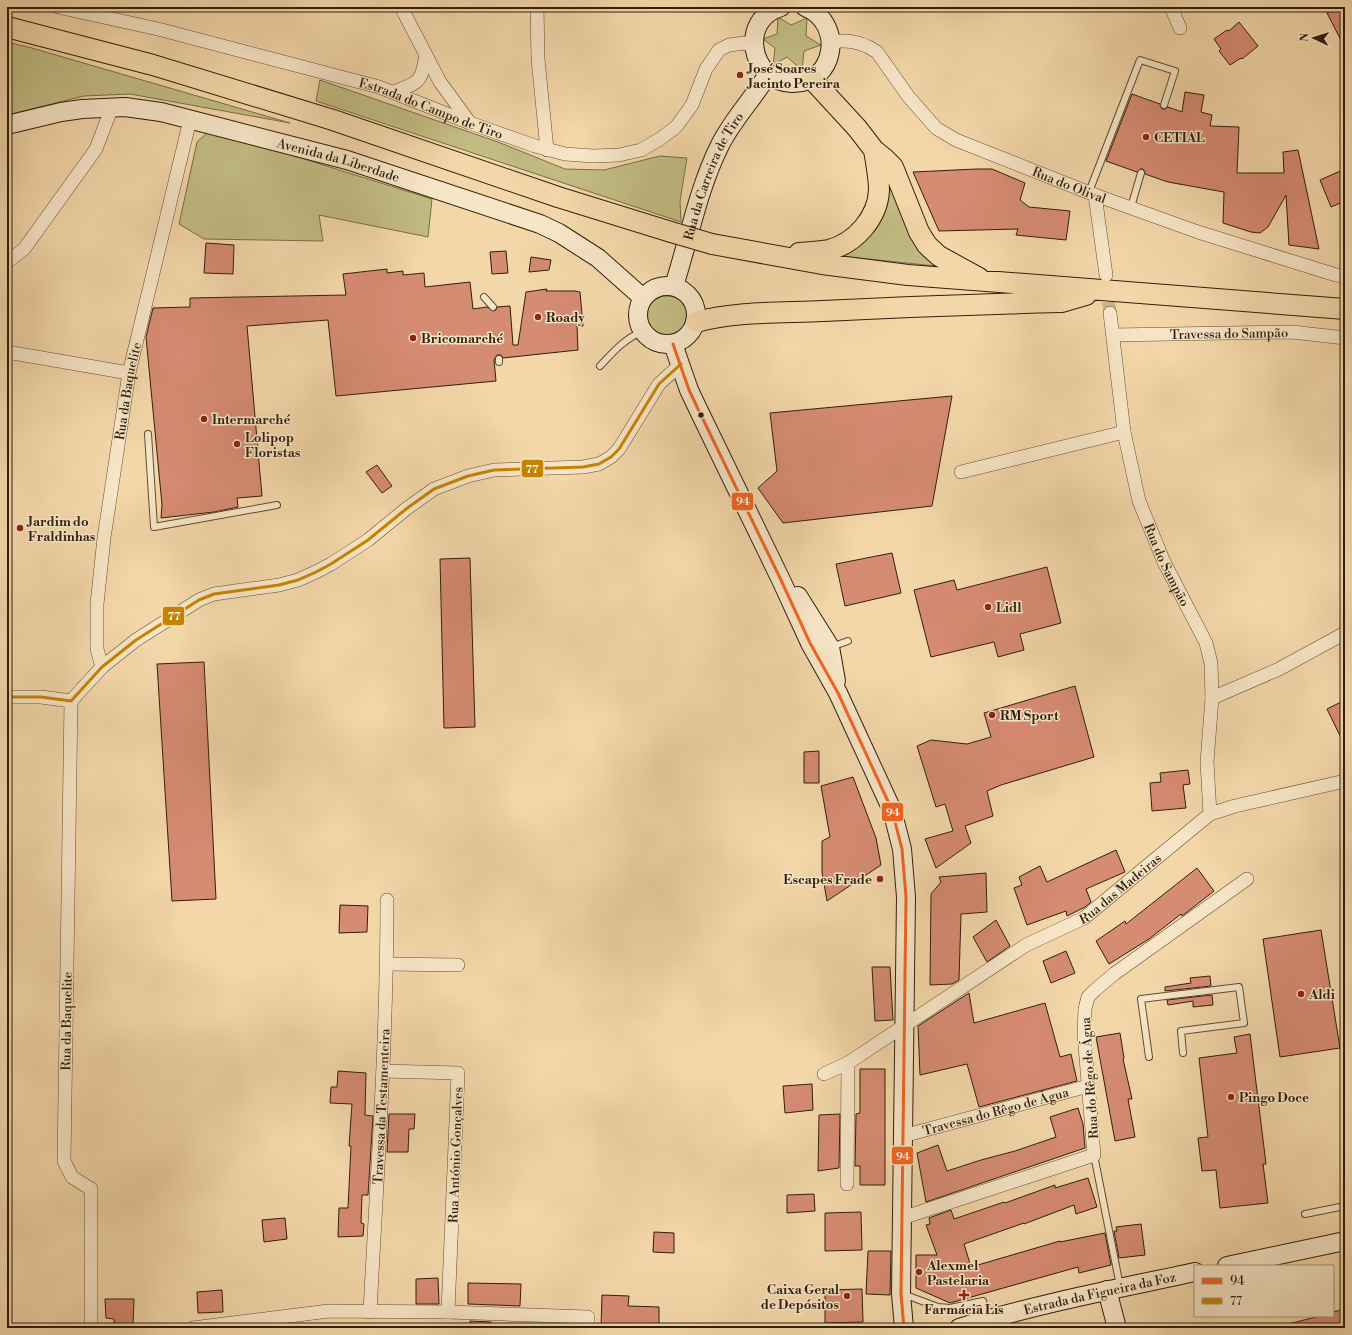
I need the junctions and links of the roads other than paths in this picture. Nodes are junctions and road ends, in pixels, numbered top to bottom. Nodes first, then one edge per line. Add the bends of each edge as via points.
1 (58, 7) edge
2 (401, 7) edge
3 (537, 7) edge
4 (781, 7) edge
5 (806, 7) edge
6 (1172, 7) edge
7 (7, 27) edge
8 (1180, 28) dead end
9 (831, 42) junction
10 (754, 48) junction
11 (426, 56) junction
12 (768, 74) junction
13 (811, 78) junction
14 (393, 92) junction
15 (1164, 106) dead end
16 (112, 107) junction
17 (190, 120) junction
18 (470, 123) junction
19 (7, 125) edge
20 (547, 150) junction
21 (874, 150) junction
22 (1141, 173) dead end
23 (1092, 194) junction
24 (1131, 208) junction
25 (773, 256) junction
26 (7, 262) edge
27 (1345, 276) edge
28 (988, 282) junction
29 (1103, 283) junction
30 (674, 286) junction
31 (484, 297) dead end
32 (643, 298) junction
33 (493, 307) dead end
34 (1345, 309) edge
35 (1110, 313) tunnel mouth
36 (696, 322) junction
37 (642, 331) junction
38 (1113, 335) junction
39 (1345, 338) edge
40 (673, 344) junction
41 (7, 352) edge
42 (681, 364) junction
43 (600, 366) dead end
44 (129, 373) junction
45 (1124, 432) junction
46 (148, 434) dead end
47 (961, 472) dead end
48 (277, 505) dead end
49 (781, 580) junction
50 (1345, 633) edge
51 (848, 641) dead end
52 (810, 643) junction
53 (830, 647) junction
54 (102, 667) junction
55 (838, 693) junction
56 (7, 697) edge
57 (1212, 698) junction
58 (71, 701) junction
59 (1345, 781) edge
60 (1210, 814) junction
61 (1247, 879) dead end
62 (387, 900) dead end
63 (387, 964) junction
64 (458, 965) dead end
65 (905, 1026) junction
66 (1183, 1053) dead end
67 (1149, 1057) dead end
68 (848, 1063) junction
69 (383, 1071) junction
70 (824, 1074) dead end
71 (1088, 1086) junction
72 (903, 1136) junction
73 (1094, 1155) junction
74 (847, 1184) dead end
75 (1345, 1206) edge
76 (1305, 1214) dead end
77 (902, 1218) junction
78 (1345, 1242) edge
79 (1232, 1265) edge
80 (1194, 1272) edge
81 (1114, 1289) junction
82 (902, 1294) junction
83 (370, 1312) junction
84 (448, 1312) junction
85 (988, 1319) junction
86 (91, 1328) edge
87 (193, 1328) edge
88 (588, 1328) edge
89 (904, 1328) edge
90 (960, 1328) edge
91 (1117, 1328) edge

1 - 14 street, Estrada do Campo de Tiro via 158,29
2 - 11 street
3 - 20 street via 538,59
4 - 10 main road via 762,20 754,38
5 - 9 main road via 818,14 826,25
6 - 8 street
7 - 25 main road, bridge via 153,65 326,118 558,197 671,232 712,244
9 - 13 main road via 826,63
9 - 23 street, Rua do Olival via 859,42 876,52 908,96 936,128 956,140
10 - 12 main road via 758,62
10 - 20 street, Estrada do Campo de Tiro via 744,43 718,50 706,69 692,104 676,127 641,150 619,155 593,156
11 - 14 street via 421,77 415,83
11 - 18 street via 440,82
12 - 13 main road via 793,83
12 - 30 main road, Rua da Carreira de Tiro via 734,121 720,146 701,192
13 - 21 main road
14 - 18 street, Estrada do Campo de Tiro
15 - 23 lane via 1175,71 1140,60
16 - 17 main road, Avenida da Liberdade via 149,110
16 - 19 main road, Avenida da Liberdade via 61,112
16 - 26 street via 96,149 24,250
17 - 32 main road, Avenida da Liberdade via 335,156 540,224 598,258
17 - 44 street, Rua da Baquelite
18 - 20 street, Estrada do Campo de Tiro
21 - 25 main road via 879,179 878,197 872,215 862,230 848,242 830,250
21 - 28 main road via 893,167 919,232 927,245 939,256
22 - 24 lane
23 - 24 street, Rua do Olival
23 - 29 street
24 - 27 street, Rua do Olival via 1198,232
25 - 28 main road via 871,271
28 - 29 main road
29 - 34 main road
29 - 36 main road via 1062,302 746,314
30 - 32 main road via 654,289
30 - 36 main road via 692,300 696,307
31 - 33 lane
32 - 37 main road via 638,315
35 - 38 street, Rua do Sampão
36 - 40 main road via 690,334
37 - 40 main road via 659,344
37 - 43 lane via 630,336
38 - 39 street, Travessa do Sampão via 1292,332
38 - 45 street, Rua do Sampão
40 - 42 main road
41 - 44 street
42 - 49 main road via 699,411
42 - 54 street via 659,384 625,442 611,457 599,464 583,468 494,470 445,484 434,489 368,540 326,567 298,580 279,585 214,594 199,600 136,640
44 - 54 street, Rua da Baquelite via 106,523 97,604 98,649
45 - 47 street
45 - 57 street, Rua do Sampão via 1139,501 1164,562 1206,643 1211,663
46 - 48 lane via 154,527
49 - 52 main road
49 - 53 main road via 802,601
50 - 57 street via 1280,669
51 - 53 lane
52 - 53 main road via 822,648
52 - 55 main road
53 - 55 main road
54 - 58 street
55 - 65 main road via 892,810 904,861
56 - 58 street via 41,697
57 - 60 street, Rua do Sampão via 1207,762
58 - 86 street, Rua da Baquelite via 64,1161 72,1177 91,1189
59 - 60 street, Rua das Madeiras
60 - 65 street, Rua das Madeiras via 1084,918 1026,945
61 - 71 street, Rua do Rêgo de Água via 1114,974 1088,997 1084,1033
62 - 63 street, Travessa da Testamenteira
63 - 64 street
63 - 69 street, Travessa da Testamenteira
65 - 68 street, Rua das Madeiras
65 - 72 main road
66 - 67 lane via 1181,1031 1244,1023 1239,987 1141,999
68 - 70 street, Rua das Madeiras
68 - 74 street
69 - 83 street, Travessa da Testamenteira
69 - 84 street, Rua António Gonçalves via 458,1073
71 - 72 street, Travessa do Rêgo de Água
71 - 73 street, Rua do Rêgo de Água
72 - 77 main road
73 - 77 street, Rua do Rêgo de Água
73 - 81 lane
75 - 76 lane
77 - 82 main road
78 - 79 main road
80 - 81 main road, Estrada da Figueira da Foz
81 - 85 main road, Estrada da Figueira da Foz
81 - 91 main road
82 - 85 lane via 938,1307 950,1308 983,1301
82 - 89 main road
83 - 84 street
83 - 87 street via 329,1311
84 - 88 street via 588,1317
85 - 90 main road, Estrada da Figueira da Foz

